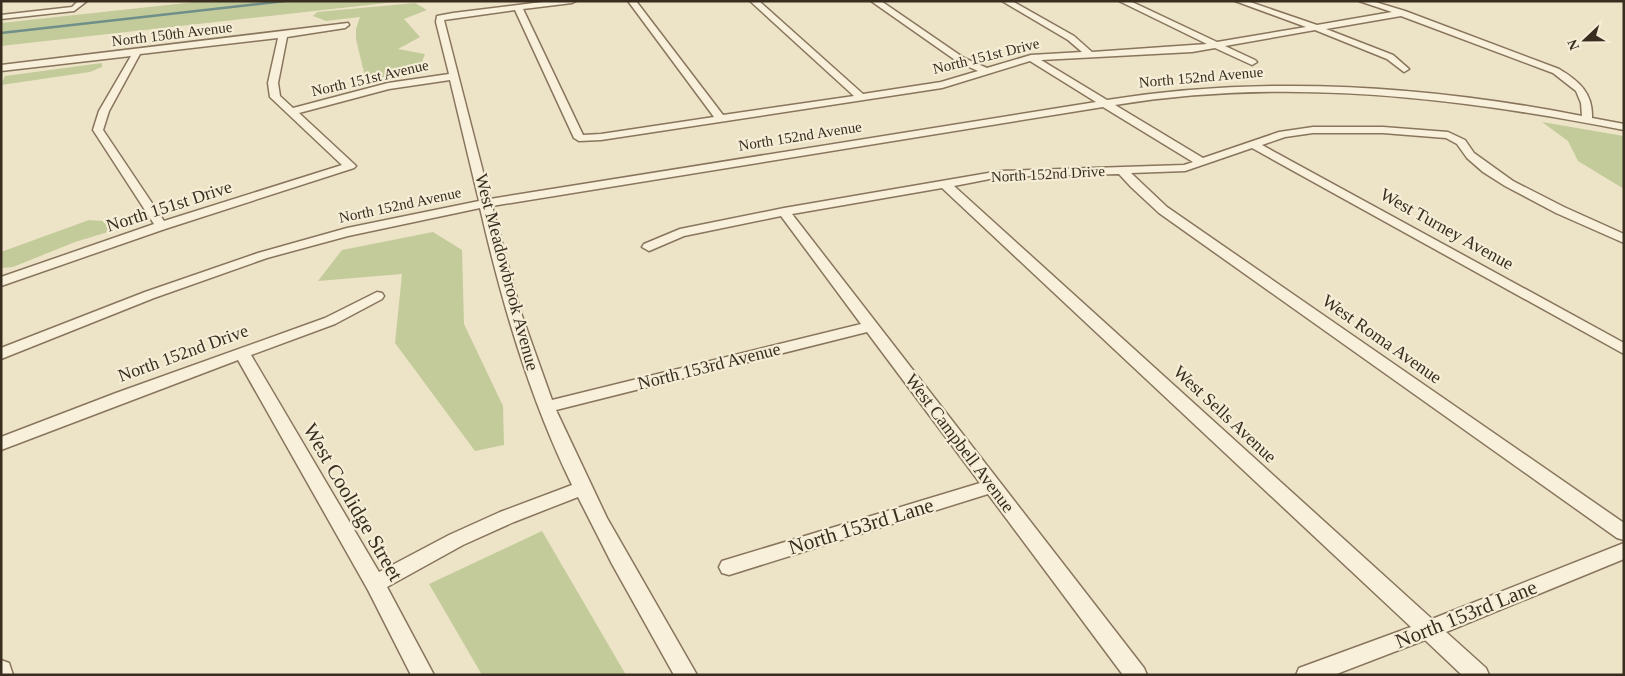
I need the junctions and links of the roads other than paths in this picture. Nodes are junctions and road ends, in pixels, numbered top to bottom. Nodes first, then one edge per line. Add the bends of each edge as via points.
1 (83, 1) edge
2 (572, 1) edge
3 (632, 1) edge
4 (754, 1) edge
5 (875, 1) edge
6 (1006, 1) edge
7 (1123, 1) edge
8 (1239, 1) edge
9 (1363, 1) edge
10 (518, 8) junction
11 (1402, 13) junction
12 (1, 17) edge
13 (345, 25) dead end
14 (1317, 28) junction
15 (283, 35) junction
16 (1216, 45) junction
17 (137, 52) junction
18 (1089, 54) junction
19 (1031, 58) junction
20 (1252, 62) dead end
21 (1, 68) edge
22 (1404, 69) dead end
23 (985, 71) junction
24 (455, 76) junction
25 (860, 97) junction
26 (1105, 103) junction
27 (291, 112) junction
28 (721, 119) junction
29 (1587, 119) junction
30 (1624, 127) edge
31 (1252, 144) junction
32 (1202, 163) junction
33 (1123, 171) junction
34 (944, 183) junction
35 (486, 203) junction
36 (784, 212) junction
37 (161, 226) junction
38 (1624, 239) edge
39 (649, 247) dead end
40 (1, 282) edge
41 (377, 296) dead end
42 (872, 326) junction
43 (1623, 348) edge
44 (242, 353) junction
45 (1, 354) edge
46 (547, 407) junction
47 (1, 444) edge
48 (993, 486) junction
49 (583, 488) junction
50 (1624, 533) edge
51 (1624, 551) edge
52 (729, 567) dead end
53 (375, 584) junction
54 (1430, 629) junction
55 (1, 670) edge
56 (2, 675) edge
57 (423, 675) edge
58 (686, 675) edge
59 (1136, 675) edge
60 (1307, 675) edge
61 (1478, 675) edge

1 - 12 street via 74,9
2 - 10 street
3 - 28 street
4 - 25 street
5 - 23 street via 961,60
6 - 18 street via 1071,38
7 - 16 street
8 - 14 street
9 - 11 street
10 - 24 street, West Meadowbrook Avenue via 440,18
10 - 28 street, North 151st Drive via 580,138
11 - 14 street, North 151st Drive
11 - 29 street via 1567,77 1586,97
13 - 15 street, North 150th Avenue
14 - 16 street, North 151st Drive
14 - 22 street via 1390,57
15 - 17 street, North 150th Avenue
15 - 27 street via 272,88 277,100
16 - 18 street, North 151st Drive via 1158,52
16 - 20 street
17 - 21 street, North 150th Avenue
17 - 37 street via 104,111 98,130
18 - 19 street, North 151st Drive
19 - 23 street, North 151st Drive
19 - 26 street
23 - 25 street, North 151st Drive via 942,85
24 - 27 street, North 151st Avenue via 388,86
24 - 35 street, West Meadowbrook Avenue
25 - 28 street, North 151st Drive
26 - 29 street, North 152nd Avenue via 1209,89 1342,88 1474,100
26 - 32 street
26 - 35 street, North 152nd Avenue
27 - 37 street, North 151st Drive via 350,166
29 - 30 street, North 152nd Avenue
31 - 32 street, North 152nd Drive
31 - 38 street, North 152nd Drive via 1283,134 1314,130 1383,130 1448,135 1461,142 1485,168 1520,190
31 - 43 street, West Turney Avenue
32 - 33 street, North 152nd Drive via 1185,168
33 - 34 street, North 152nd Drive via 1000,174
33 - 50 street, West Roma Avenue via 1163,210
34 - 36 street, North 152nd Drive
34 - 54 street, West Sells Avenue
35 - 45 street, North 152nd Avenue via 350,231 271,253 180,283
35 - 46 street, West Meadowbrook Avenue via 512,306
36 - 39 street, North 152nd Drive via 680,233
36 - 42 street, West Campbell Avenue
37 - 40 street, North 151st Drive
41 - 44 street, North 152nd Drive via 330,321
42 - 46 street, North 153rd Avenue
42 - 48 street, West Campbell Avenue
44 - 47 street, North 152nd Drive
44 - 53 street, West Coolidge Street
46 - 49 street, West Meadowbrook Avenue
48 - 52 street, North 153rd Lane
48 - 59 street, West Campbell Avenue
49 - 53 street via 456,540
49 - 58 street, West Meadowbrook Avenue
51 - 54 street, North 153rd Lane
53 - 57 street, West Coolidge Street
54 - 60 street, North 153rd Lane
54 - 61 street, West Sells Avenue
55 - 56 street

